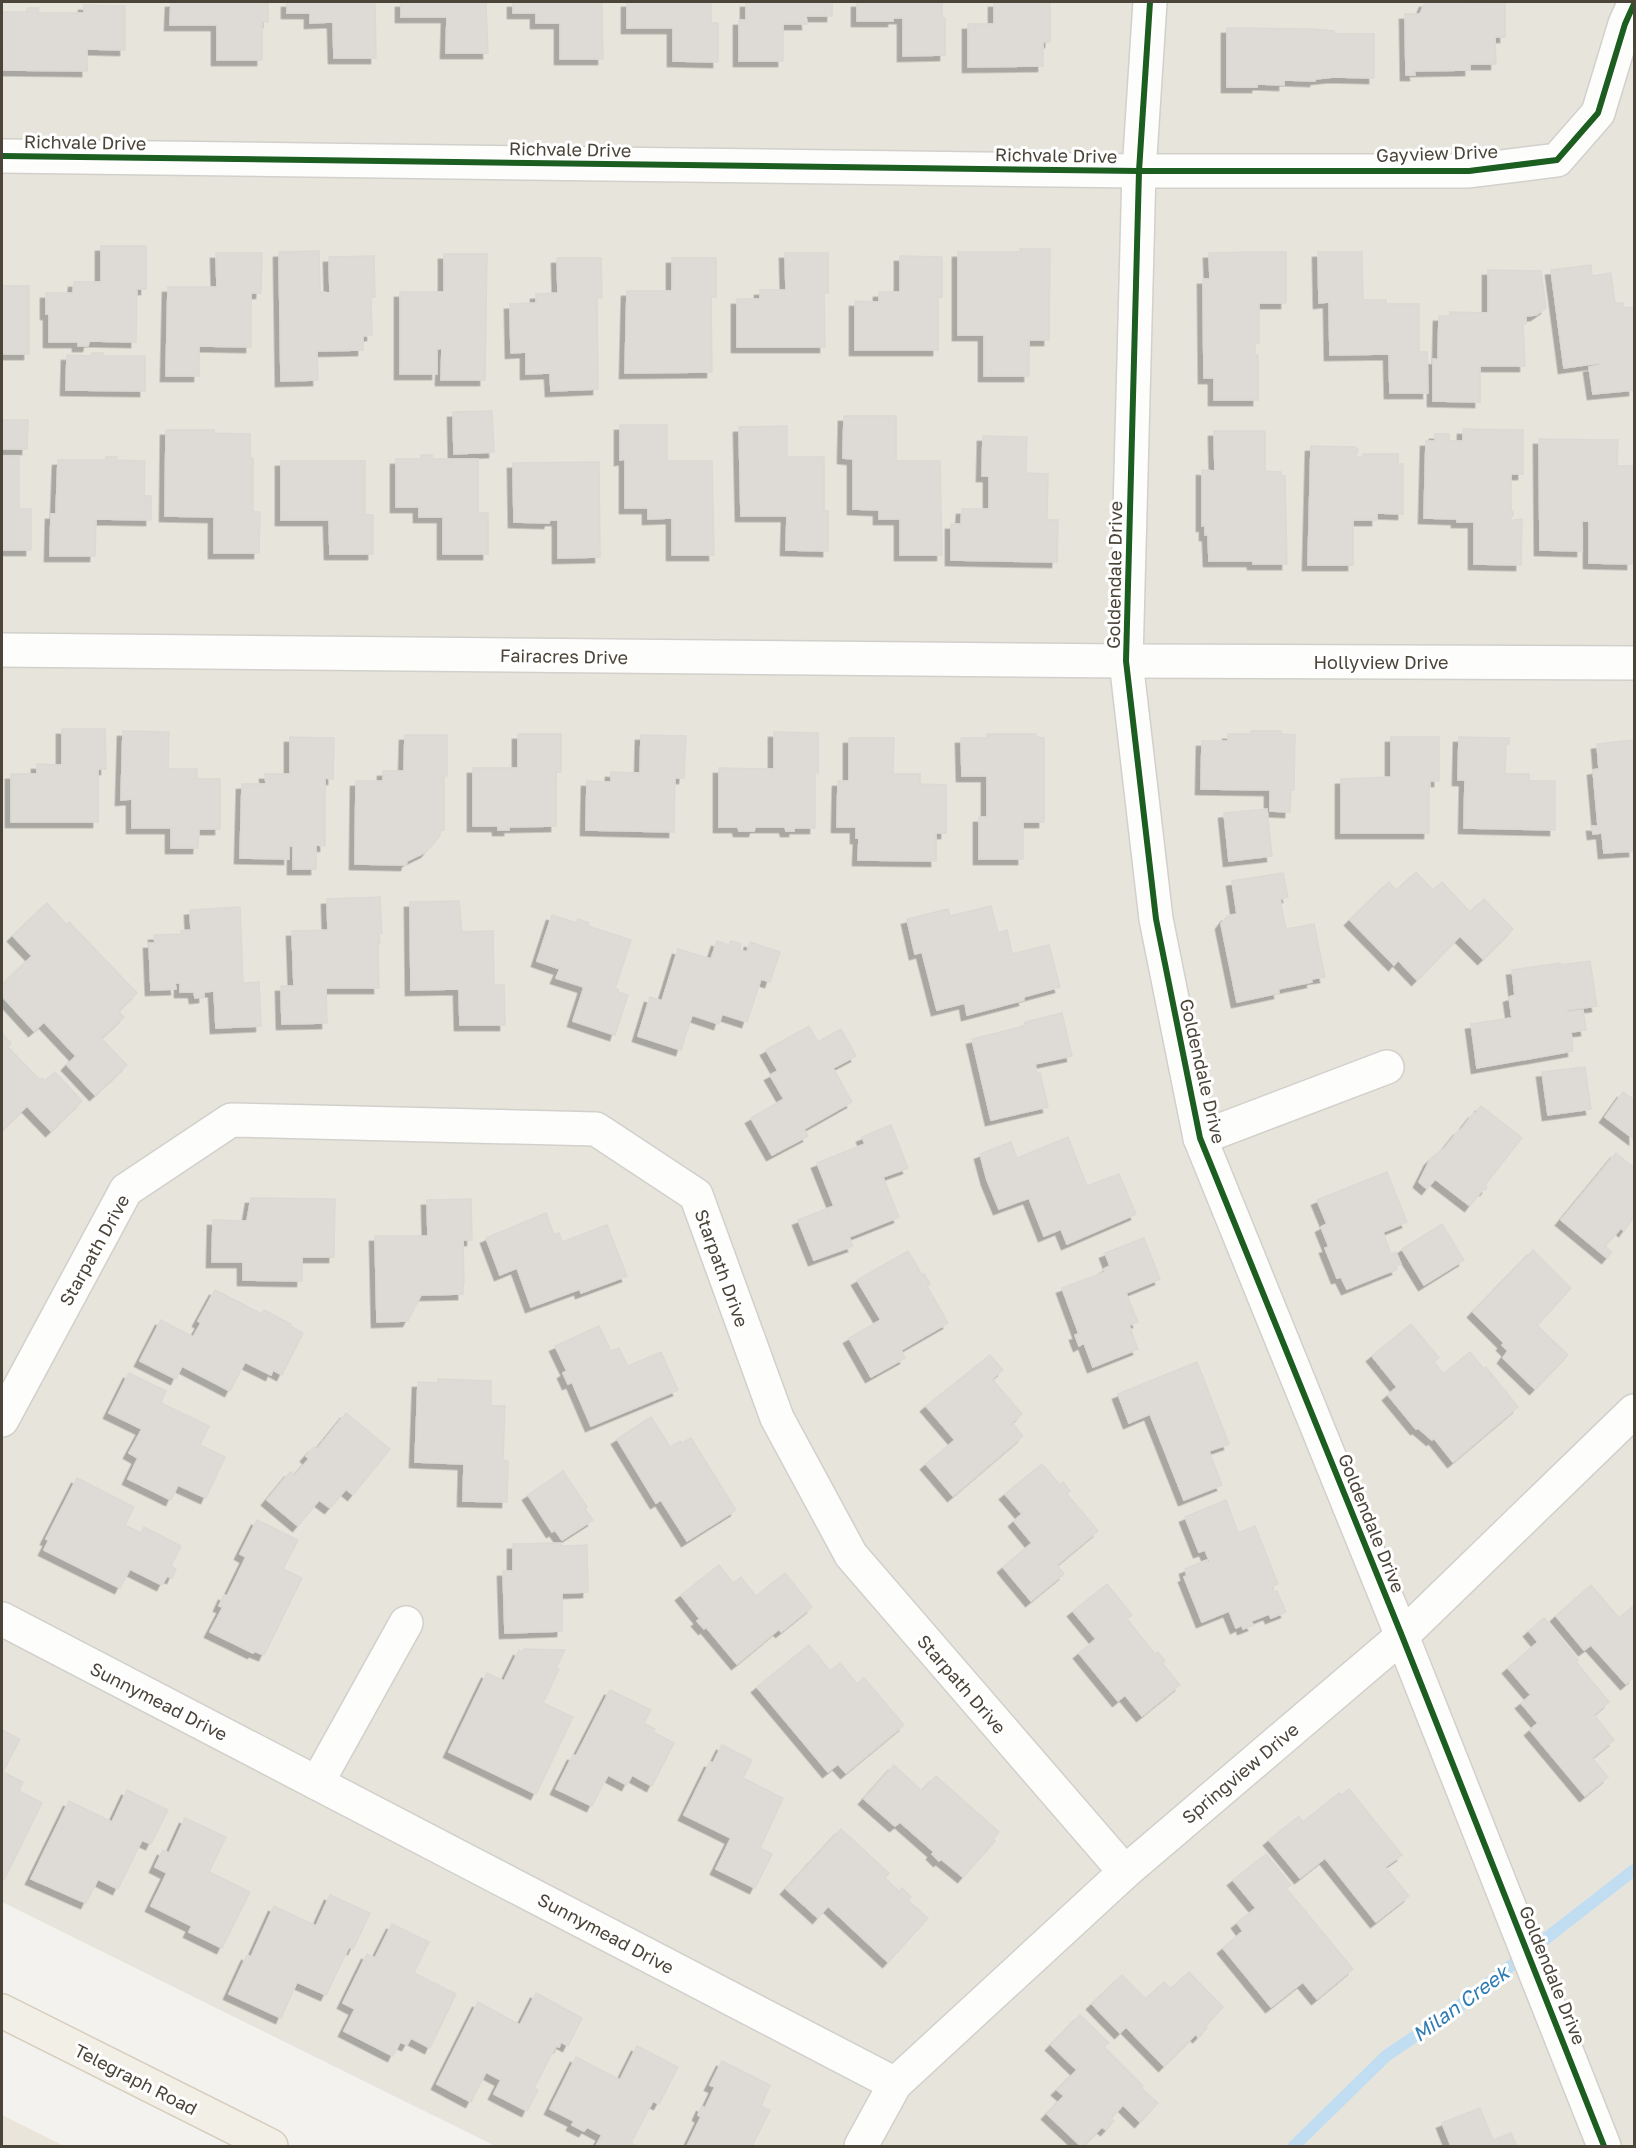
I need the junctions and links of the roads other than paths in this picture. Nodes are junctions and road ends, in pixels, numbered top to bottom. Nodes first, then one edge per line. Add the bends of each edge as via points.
1 (1150, 2) edge
2 (1635, 4) edge
3 (2, 156) edge
4 (1139, 171) junction
5 (2, 650) edge
6 (1126, 661) junction
7 (1635, 663) edge
8 (1387, 1067) dead end
9 (1200, 1138) junction
10 (1635, 1411) edge
11 (2, 1420) edge
12 (2, 1619) edge
13 (406, 1623) dead end
14 (1402, 1636) junction
15 (316, 1782) junction
16 (1125, 1872) junction
17 (2, 2011) edge
18 (895, 2084) junction
19 (271, 2146) edge
20 (861, 2146) edge
21 (1604, 2146) edge

1 - 4 street, Goldendale Drive
2 - 4 street, Gayview Drive via 1625,24 1598,113 1557,160 1469,171
3 - 4 street, Richvale Drive
4 - 6 street, Goldendale Drive
5 - 6 street, Fairacres Drive
6 - 7 street, Hollyview Drive
6 - 9 street, Goldendale Drive via 1156,920
8 - 9 street, Goldendale Drive
9 - 14 street, Goldendale Drive
10 - 14 street, Springview Drive
11 - 16 street, Starpath Drive via 126,1190 231,1120 596,1129 696,1195 777,1418 851,1555
12 - 15 street, Sunnymead Drive
13 - 15 street
14 - 16 street, Springview Drive
14 - 21 street, Goldendale Drive
15 - 18 street, Sunnymead Drive
16 - 18 street, Springview Drive
17 - 19 main road, Telegraph Road
18 - 20 street, Springview Drive

